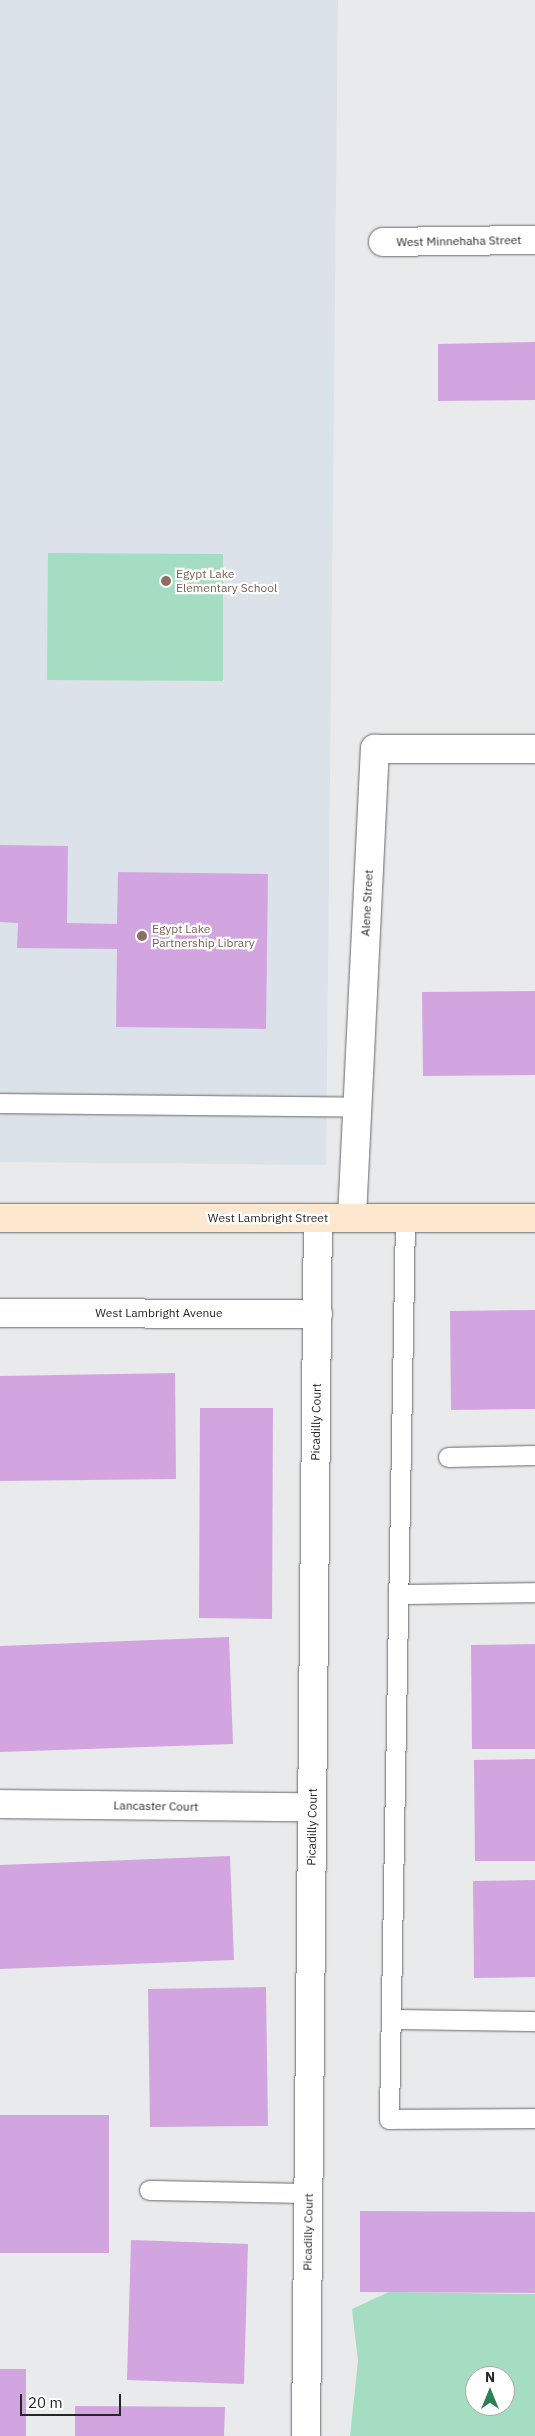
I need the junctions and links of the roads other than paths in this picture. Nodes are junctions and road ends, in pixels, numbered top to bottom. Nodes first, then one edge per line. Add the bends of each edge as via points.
1 (535, 240) edge
2 (383, 242) dead end
3 (535, 749) edge
4 (0, 1103) edge
5 (358, 1107) junction
6 (352, 1217) junction
7 (0, 1218) edge
8 (405, 1218) junction
9 (535, 1218) edge
10 (318, 1219) junction
11 (0, 1313) edge
12 (318, 1314) junction
13 (535, 1455) edge
14 (448, 1457) dead end
15 (535, 1592) edge
16 (398, 1594) junction
17 (0, 1804) edge
18 (312, 1807) junction
19 (391, 2019) junction
20 (535, 2021) edge
21 (535, 2118) edge
22 (149, 2190) dead end
23 (308, 2192) junction
24 (306, 2436) edge

1 - 2 street, West Minnehaha Street
3 - 5 street, Alene Street via 375,748
4 - 5 lane
5 - 6 street, Alene Street
6 - 8 main road, West Lambright Street
6 - 10 main road, West Lambright Street
7 - 10 main road, West Lambright Street
8 - 9 main road, West Lambright Street
8 - 16 lane
10 - 12 street, Picadilly Court
11 - 12 street, West Lambright Avenue
12 - 18 street, Picadilly Court
13 - 14 lane
15 - 16 lane
16 - 19 lane
17 - 18 street, Lancaster Court
18 - 23 street, Picadilly Court
19 - 20 lane
19 - 21 lane via 389,2119
22 - 23 lane
23 - 24 street, Picadilly Court

